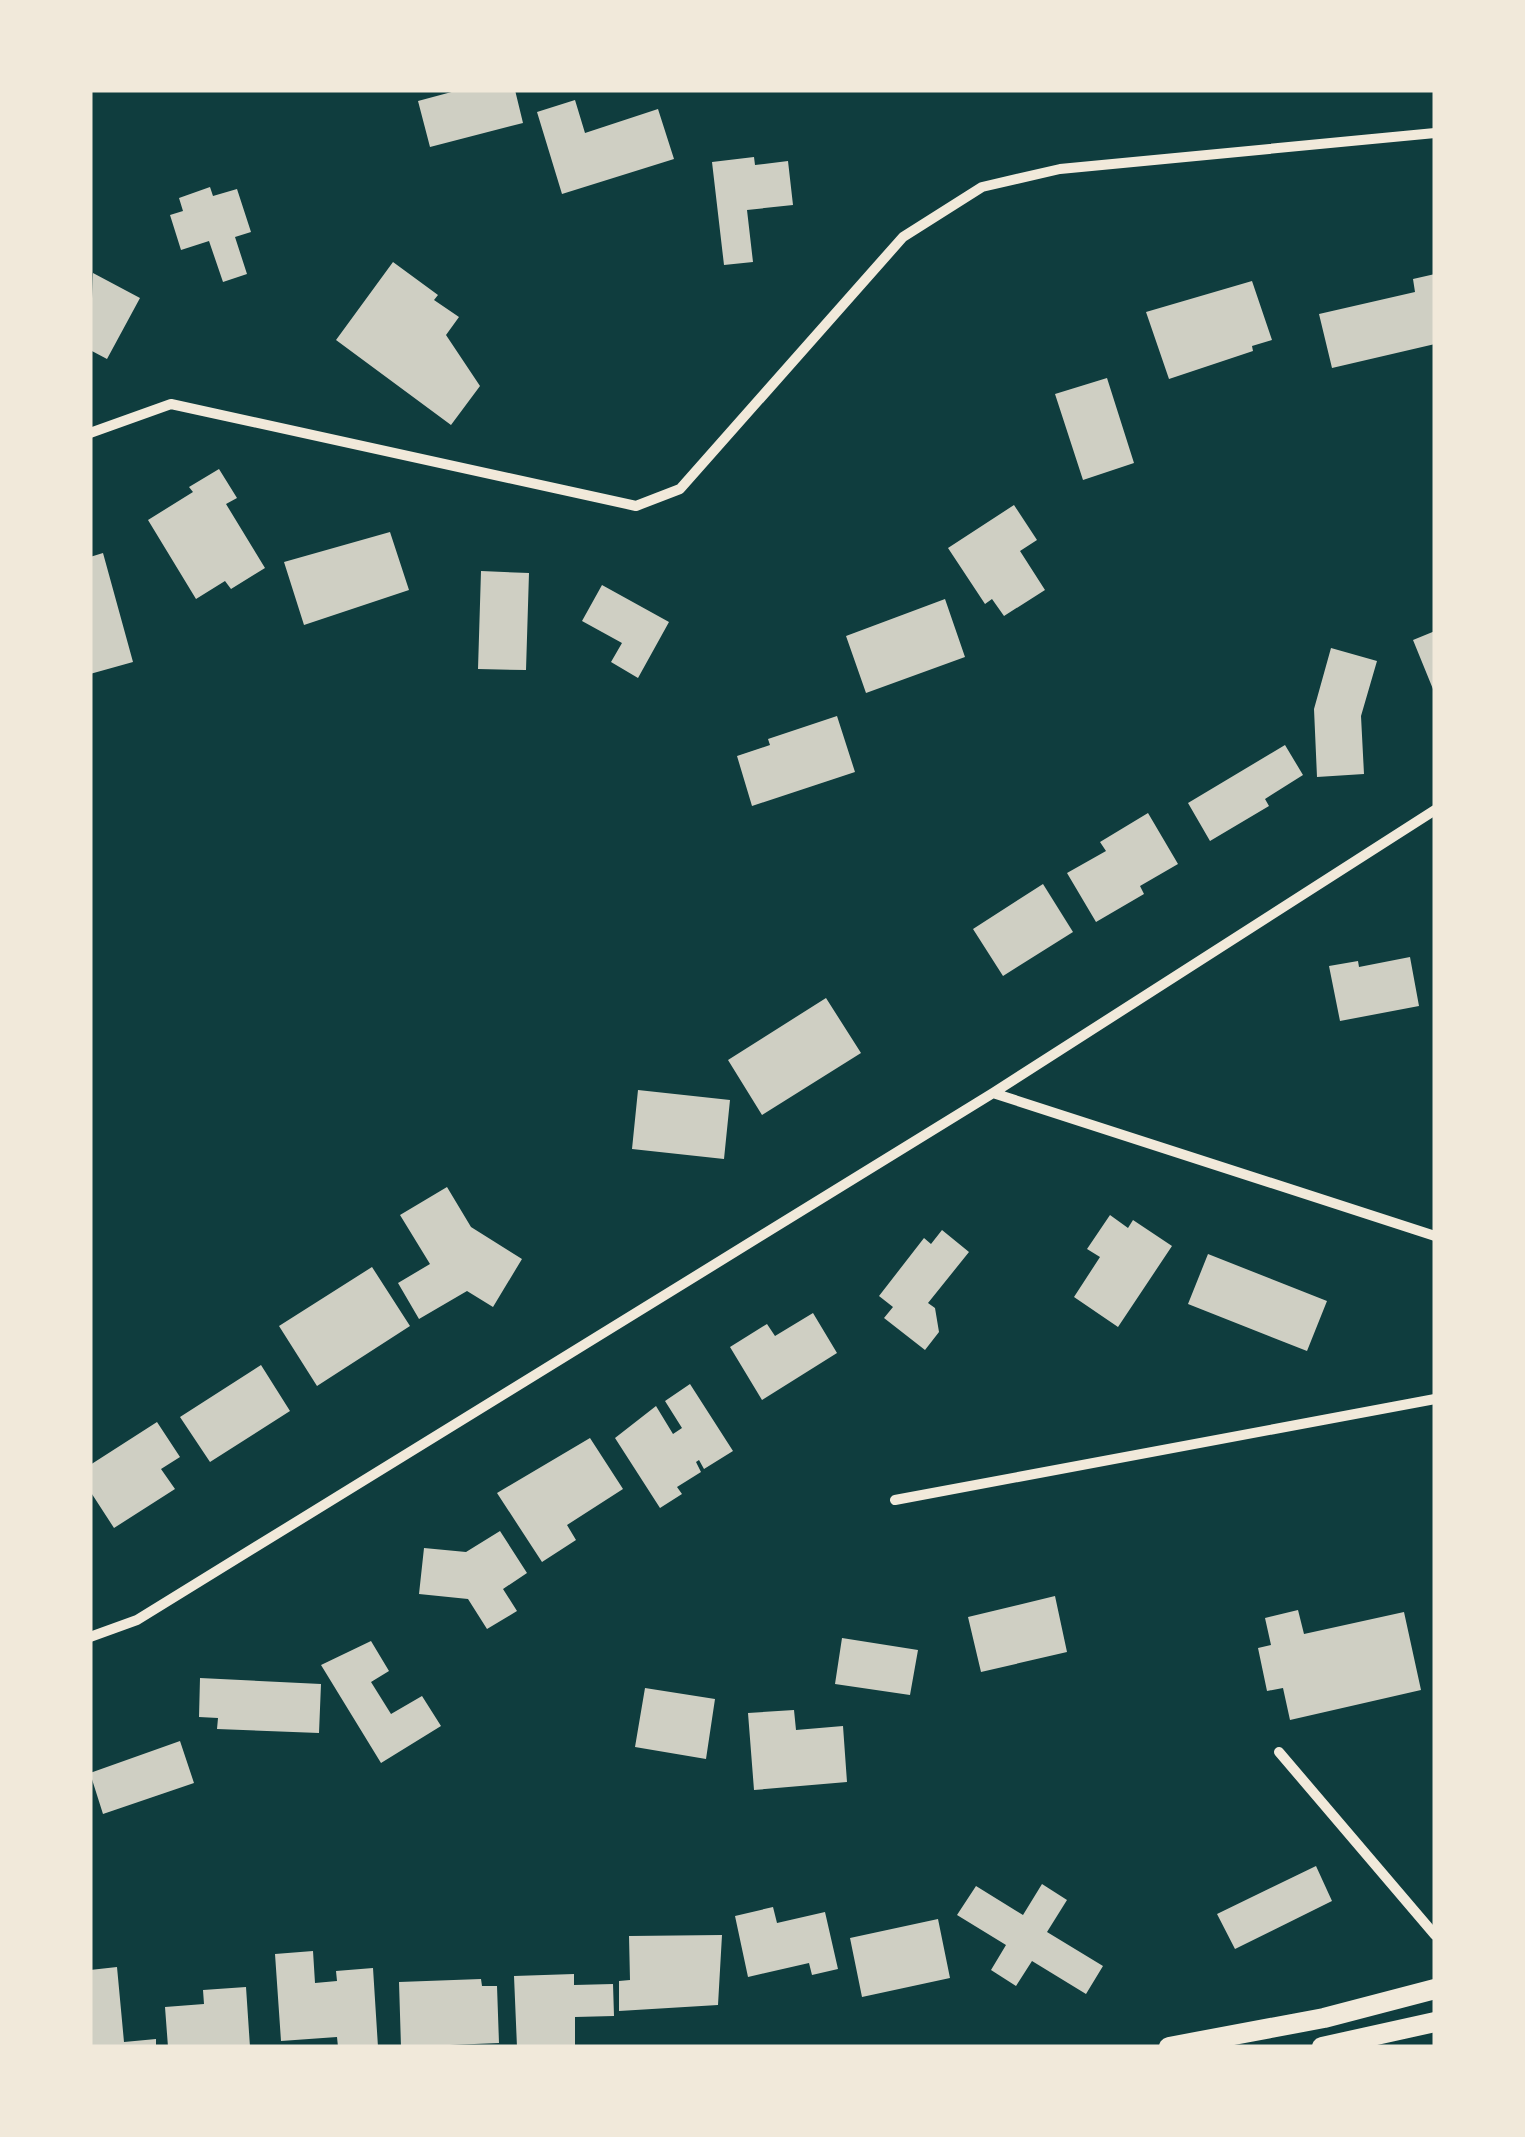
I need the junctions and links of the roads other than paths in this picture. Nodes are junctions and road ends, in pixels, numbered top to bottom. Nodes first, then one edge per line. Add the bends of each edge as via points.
1 (1435, 133) edge
2 (90, 432) edge
3 (1435, 810) edge
4 (993, 1092) junction
5 (1435, 1236) edge
6 (1435, 1399) edge
7 (894, 1500) dead end
8 (90, 1637) edge
9 (1280, 1752) dead end
10 (1435, 1935) edge
11 (1435, 1988) edge
12 (1324, 2018) junction
13 (1435, 2022) edge
14 (1327, 2046) edge
15 (1169, 2047) edge

1 - 2 street via 1060,170 982,187 903,237 680,489 636,506 172,404
3 - 4 street
4 - 5 street
4 - 8 street via 138,1620
6 - 7 street
9 - 10 street
11 - 12 main road
12 - 14 street
12 - 15 main road
13 - 14 main road

